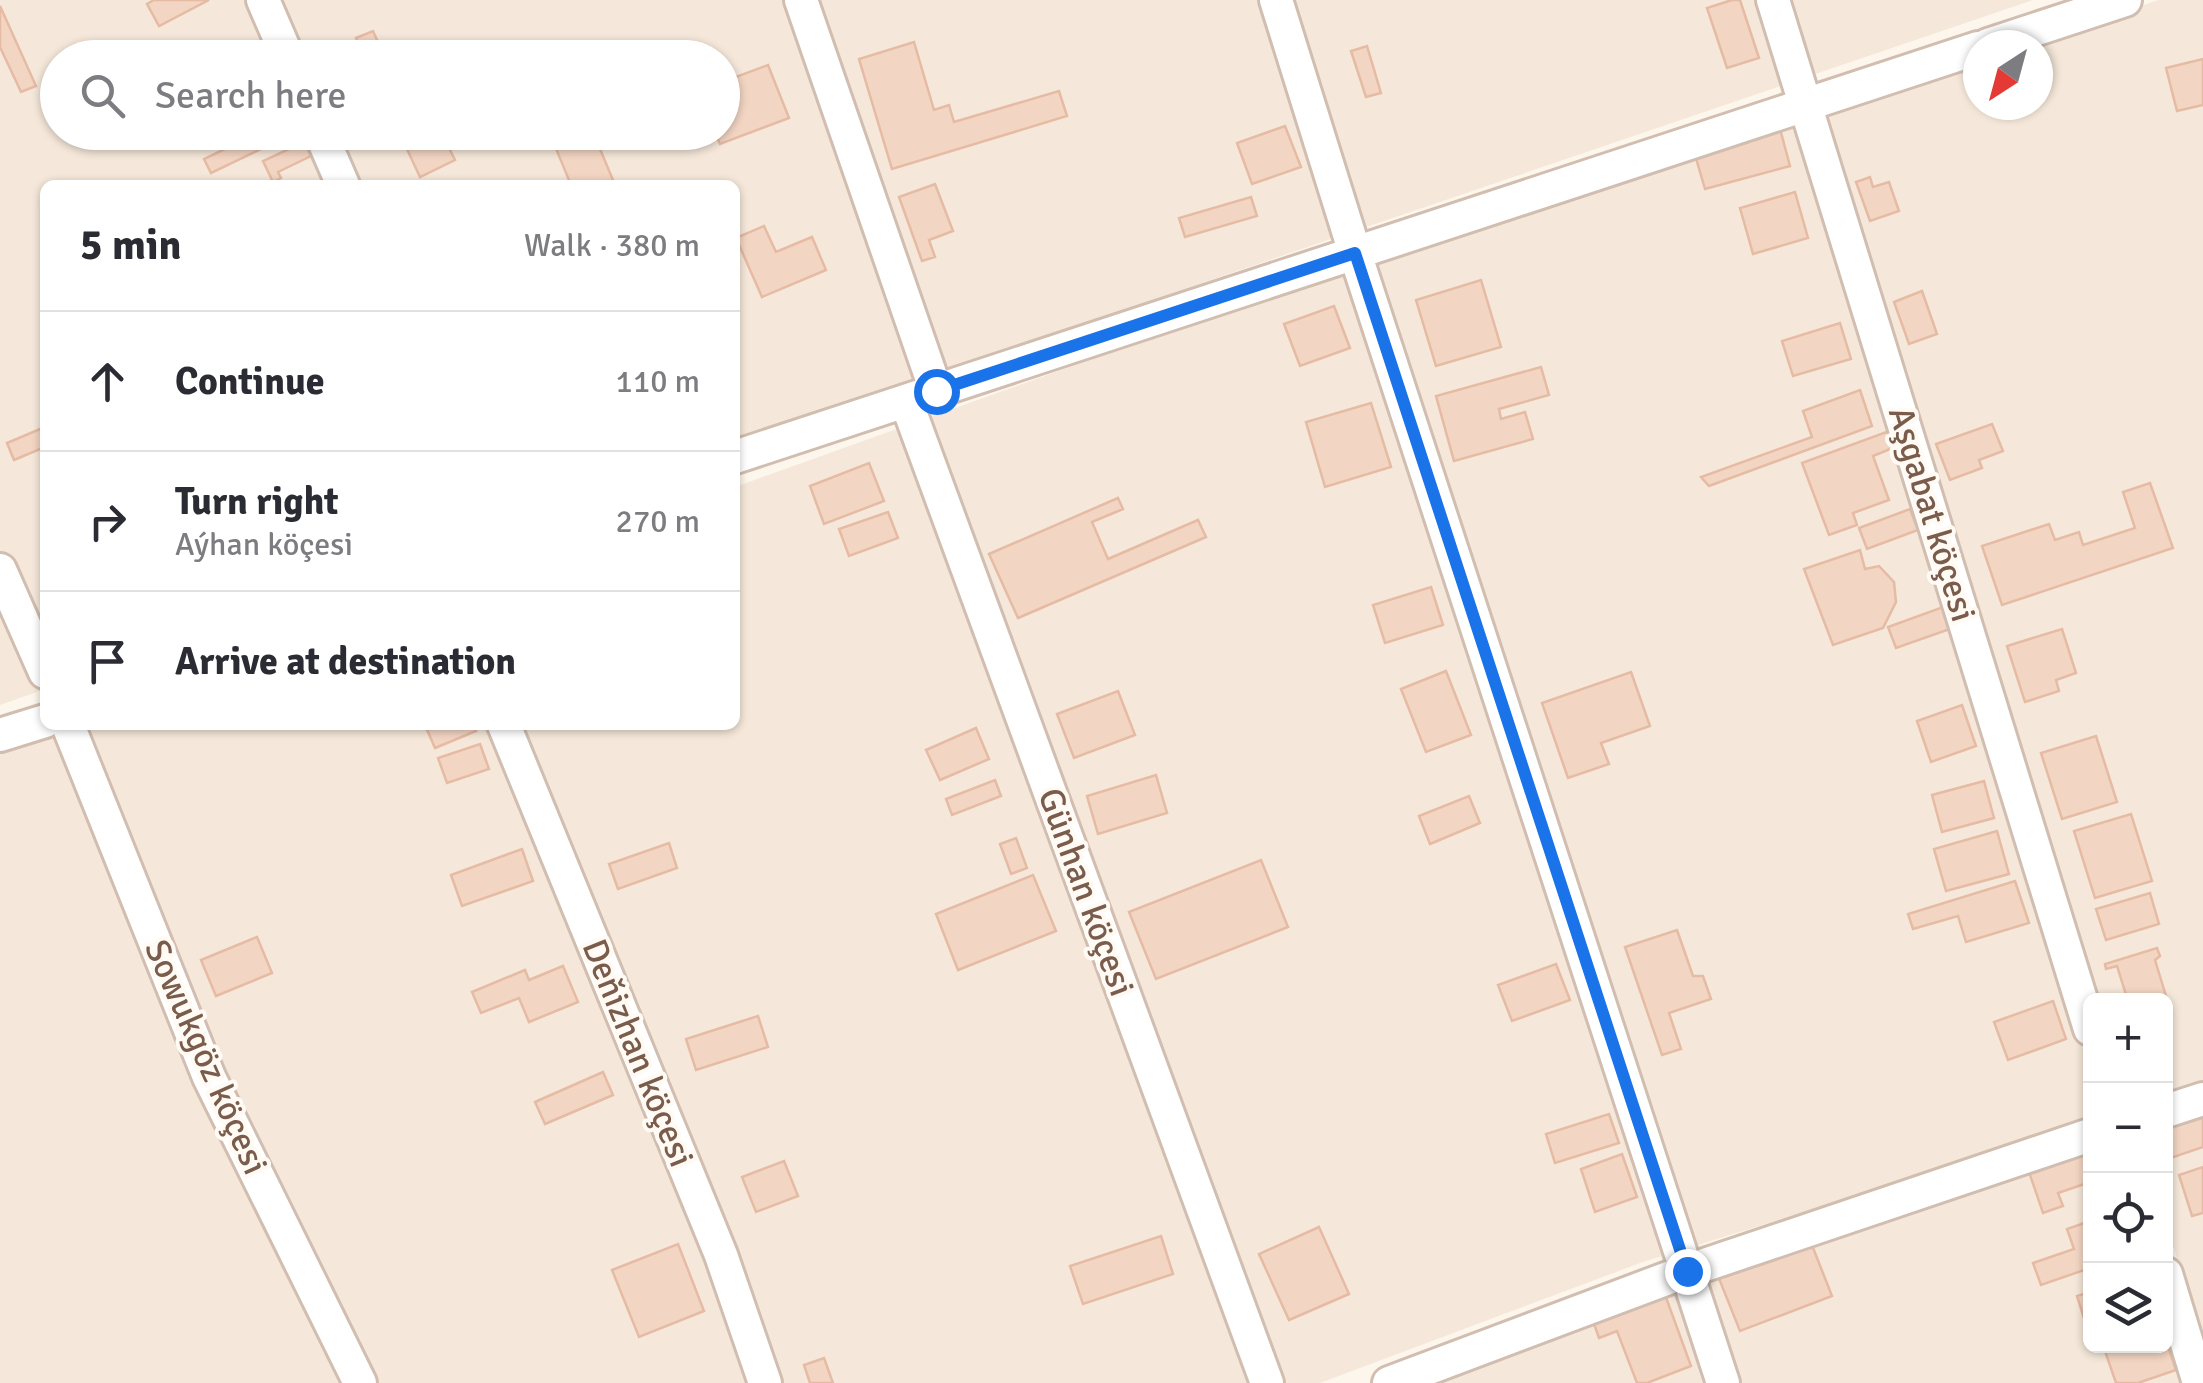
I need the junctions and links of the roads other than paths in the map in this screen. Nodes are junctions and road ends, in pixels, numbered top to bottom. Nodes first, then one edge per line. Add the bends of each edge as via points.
1 (262, 0) edge
2 (801, 0) edge
3 (1276, 0) edge
4 (1773, 0) edge
5 (2125, 0) edge
6 (2034, 30) edge
7 (280, 40) edge
8 (1963, 53) edge
9 (1806, 105) junction
10 (328, 150) edge
11 (341, 180) edge
12 (1355, 253) junction
13 (921, 396) junction
14 (740, 455) edge
15 (0, 570) edge
16 (40, 661) edge
17 (40, 723) edge
18 (70, 730) edge
19 (506, 730) edge
20 (0, 735) edge
21 (2083, 1006) edge
22 (2203, 1099) edge
23 (2173, 1109) edge
24 (2083, 1138) edge
25 (1687, 1271) junction
26 (2173, 1297) edge
27 (360, 1383) edge
28 (766, 1383) edge
29 (1267, 1383) edge
30 (1389, 1383) edge
31 (1723, 1383) edge
32 (2199, 1383) edge

1 - 7 street
2 - 13 street, Günhan köçesi
3 - 12 street
4 - 9 street, Aşgabat köçesi
5 - 6 street
8 - 9 street
9 - 12 street
9 - 21 street, Aşgabat köçesi
10 - 11 street
12 - 13 street
12 - 25 street
13 - 14 street
13 - 29 street, Günhan köçesi
15 - 16 street
17 - 20 street
18 - 27 street, Sowukgöz köçesi via 209,1077
19 - 28 street, Deňizhan köçesi via 721,1255
22 - 23 street
24 - 25 street
25 - 30 street
25 - 31 street
26 - 32 street

